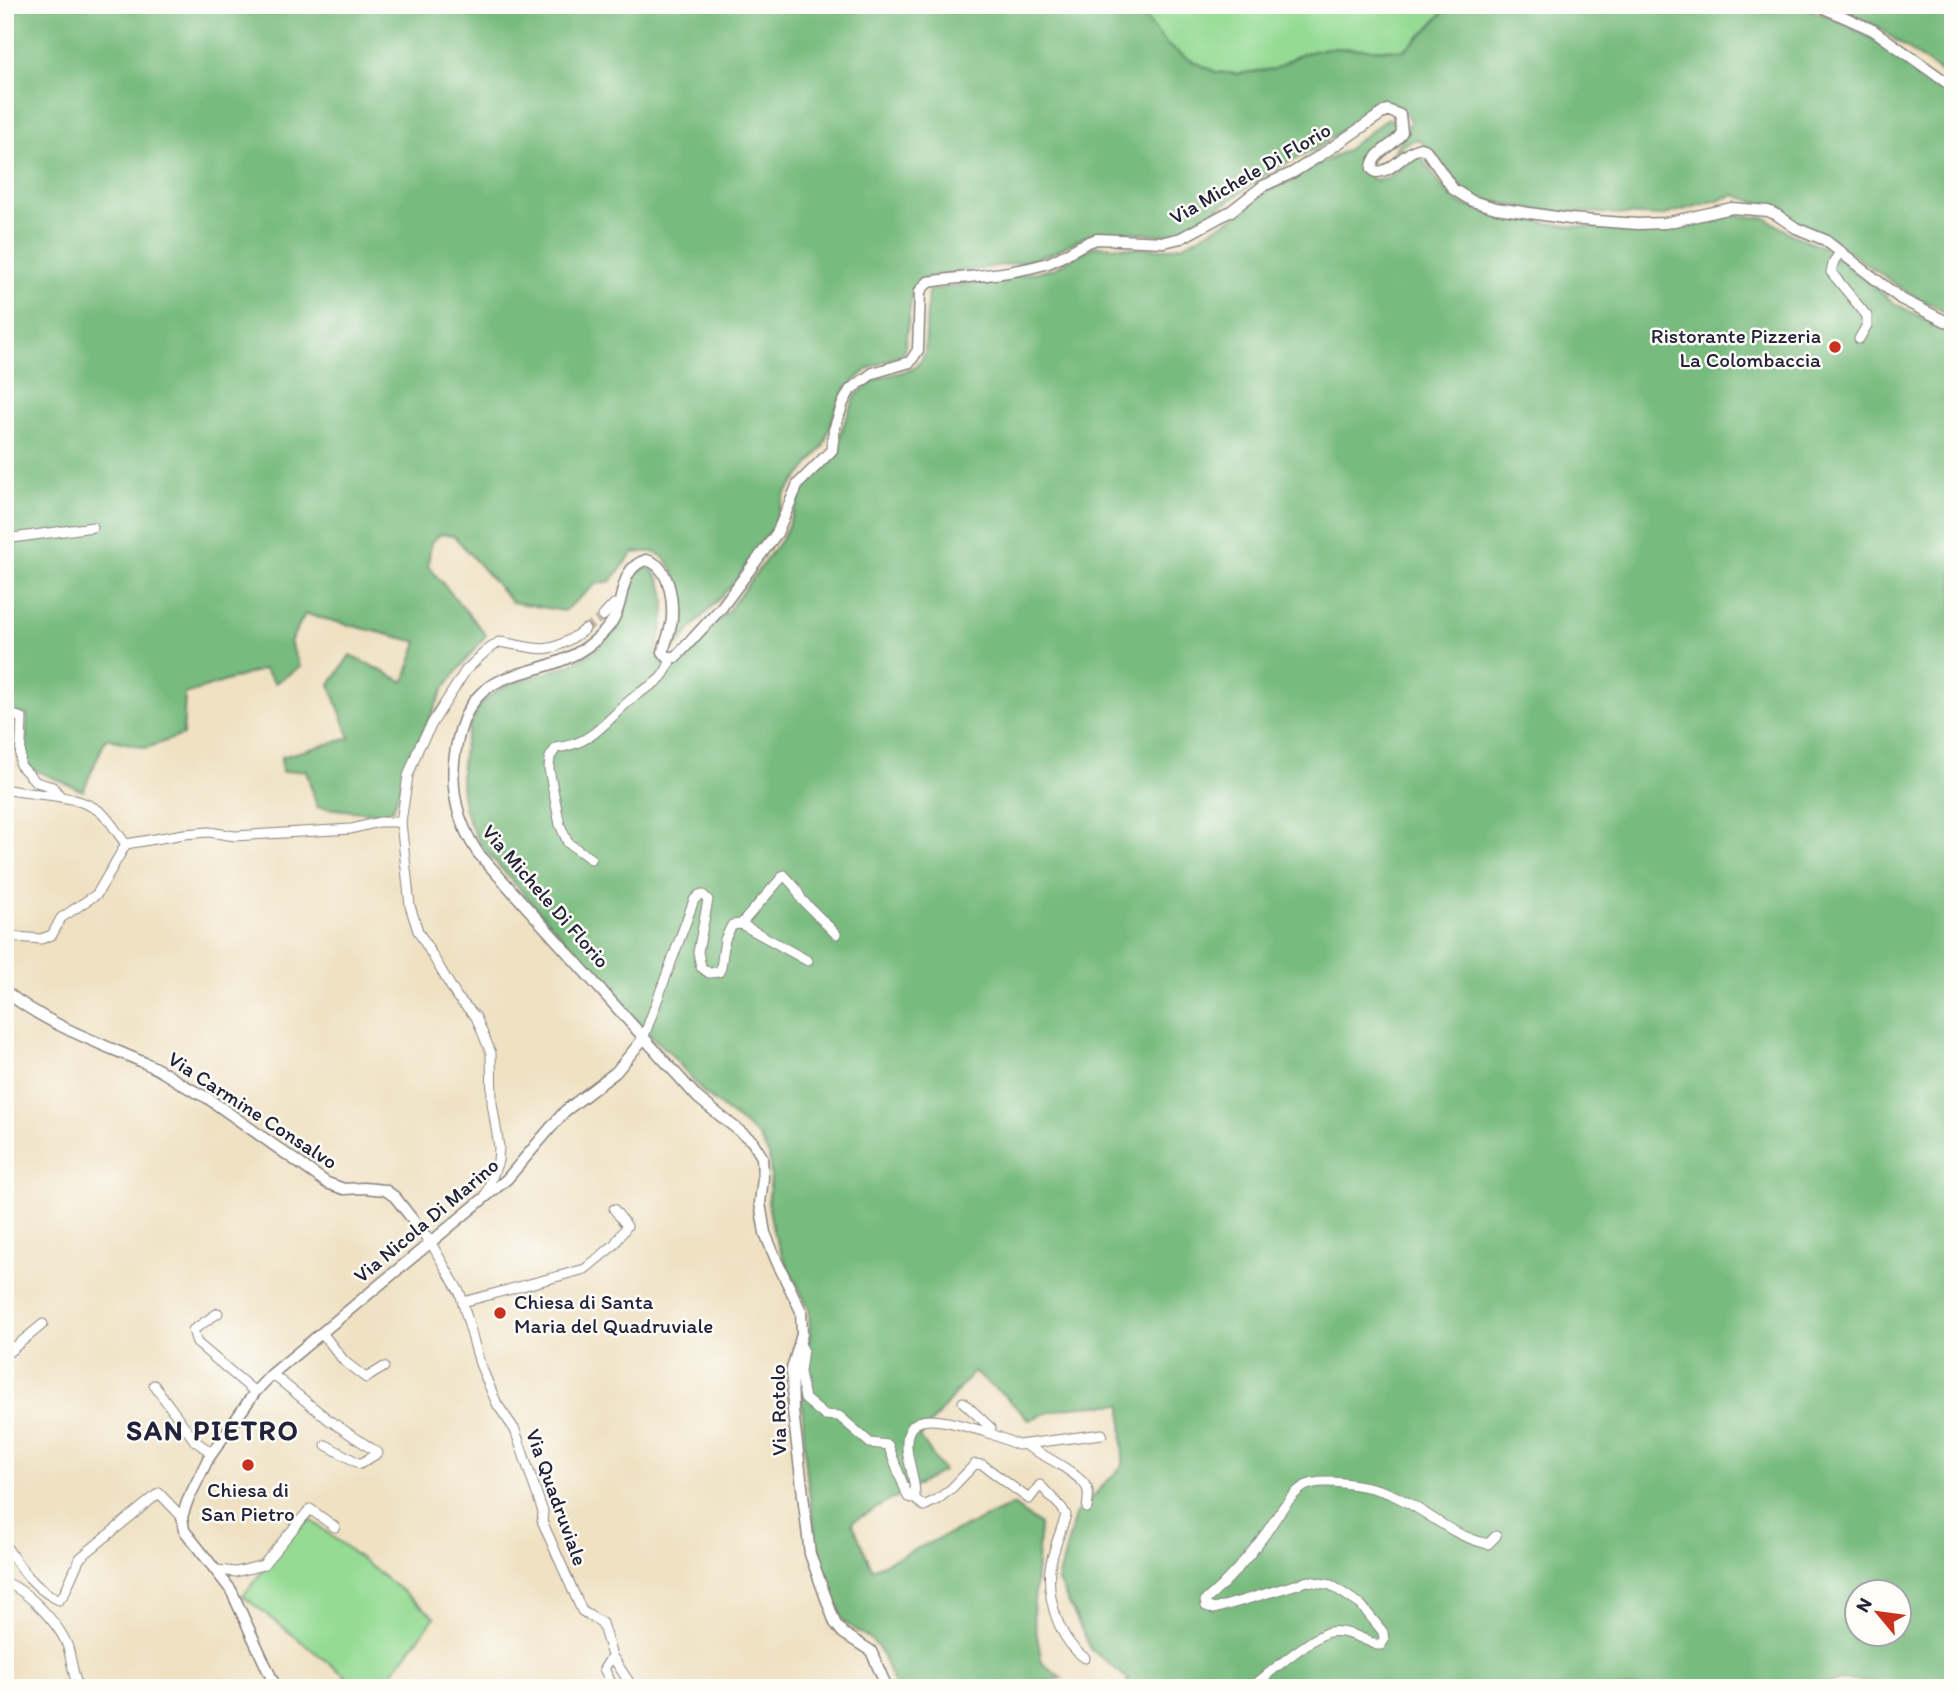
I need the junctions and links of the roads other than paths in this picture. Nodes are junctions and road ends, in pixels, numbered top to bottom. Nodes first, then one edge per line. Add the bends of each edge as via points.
1 (1817, 5) edge
2 (1953, 87) edge
3 (1841, 251) junction
4 (1953, 325) edge
5 (1859, 339) dead end
6 (93, 527) dead end
7 (5, 539) edge
8 (619, 604) junction
9 (603, 616) tunnel mouth
10 (585, 629) tunnel mouth
11 (671, 658) junction
12 (5, 712) edge
13 (5, 789) edge
14 (61, 797) junction
15 (401, 822) junction
16 (126, 844) junction
17 (591, 859) dead end
18 (741, 924) junction
19 (836, 934) dead end
20 (5, 936) edge
21 (808, 961) dead end
22 (5, 991) edge
23 (643, 1039) junction
24 (484, 1199) junction
25 (614, 1209) dead end
26 (431, 1243) junction
27 (463, 1302) junction
28 (218, 1313) dead end
29 (43, 1324) dead end
30 (323, 1334) junction
31 (5, 1341) edge
32 (799, 1343) junction
33 (9, 1352) edge
34 (384, 1367) dead end
35 (272, 1374) junction
36 (154, 1385) dead end
37 (255, 1392) junction
38 (962, 1402) dead end
39 (988, 1432) junction
40 (1102, 1434) dead end
41 (326, 1445) dead end
42 (1024, 1445) junction
43 (212, 1453) junction
44 (915, 1499) junction
45 (1087, 1508) dead end
46 (182, 1517) junction
47 (335, 1527) dead end
48 (1496, 1536) dead end
49 (5, 1545) edge
50 (217, 1570) junction
51 (8, 1583) dead end
52 (612, 1656) junction
53 (1085, 1658) dead end
54 (78, 1688) edge
55 (276, 1688) edge
56 (614, 1688) edge
57 (633, 1688) edge
58 (887, 1688) edge
59 (1251, 1688) edge

1 - 2 street via 1873,30
3 - 4 street, Via Michele Di Florio via 1901,299
3 - 5 street via 1831,272 1867,316
3 - 11 street, Via Michele Di Florio via 1777,215 1750,208 1639,224 1496,208 1463,197 1420,148 1389,169 1376,172 1374,159 1402,132 1400,115 1387,110 1181,238 1164,242 1097,239 1032,267 922,286 915,357 873,373 850,390 834,430 832,450 799,484 777,533 722,607
6 - 7 street
8 - 9 street
8 - 11 street, Via Michele Di Florio via 633,567 646,560 657,565 671,597 672,617 663,652
8 - 23 street, Via Michele Di Florio via 609,626 585,647 495,682 476,697 462,724 454,791 460,821 478,853
10 - 15 street via 549,649 499,642 466,670 419,747 408,776
11 - 17 street via 656,684 635,696 587,739 556,748 550,757 562,833
12 - 14 street via 22,718 20,765 36,782 53,787
13 - 14 street
14 - 16 street via 72,797 103,814
15 - 16 street via 235,836 184,834
15 - 24 street via 410,906 418,930 457,997 476,1017 491,1053 499,1147
16 - 20 street via 97,894 61,918 52,935 41,939
18 - 19 street via 784,875
18 - 21 street
18 - 23 street via 732,925 725,939 719,972 705,971 698,952 708,900 704,895 694,900
22 - 26 street, Via Carmine Consalvo via 64,1027 146,1063 206,1097 327,1183 344,1189 385,1190
23 - 24 street, Via Nicola Di Marino via 617,1072 565,1111
23 - 32 street, Via Rotolo via 698,1098 752,1141 762,1157 760,1203 765,1233 801,1311
24 - 26 street, Via Nicola Di Marino
25 - 27 street via 627,1226 614,1245 585,1269
26 - 27 street, Via Quadruviale
26 - 30 street, Via Nicola Di Marino
27 - 52 street, Via Quadruviale via 484,1374 515,1430 544,1512 542,1521 582,1611 602,1623
28 - 37 street via 193,1330 197,1343
29 - 33 street
30 - 34 street via 344,1361 366,1378
30 - 35 street, Via Nicola Di Marino
31 - 33 street
32 - 44 street via 805,1399 824,1415 839,1416 870,1443 888,1445 908,1497
32 - 58 street, Via Rotolo via 792,1369 793,1411 810,1554 835,1623 871,1651
35 - 37 street, Via Nicola Di Marino
35 - 41 street via 378,1454 360,1464
36 - 43 street via 195,1441
37 - 43 street, Via Nicola Di Marino
38 - 39 street via 991,1427
39 - 42 street
39 - 44 street via 928,1420 909,1427
40 - 42 street
42 - 45 street via 1065,1468 1087,1487
43 - 46 street, Via Nicola Di Marino
44 - 53 street via 924,1506 938,1499 975,1464 983,1465 1029,1499 1040,1485 1066,1516 1050,1567 1050,1590 1062,1633
46 - 49 street via 159,1493 80,1558 59,1600 24,1573
46 - 50 street via 184,1530
47 - 50 street via 310,1509 263,1565 236,1572
48 - 59 street via 1488,1544 1467,1539 1386,1492 1331,1482 1305,1485 1243,1564 1205,1601 1206,1606 1214,1609 1308,1581 1331,1585 1361,1605 1383,1632 1384,1640 1377,1645 1349,1633 1328,1632
50 - 55 street via 231,1590
51 - 54 street via 21,1589 62,1635
52 - 56 street, Via Quadruviale via 604,1669
52 - 57 street, Via Quadruviale

